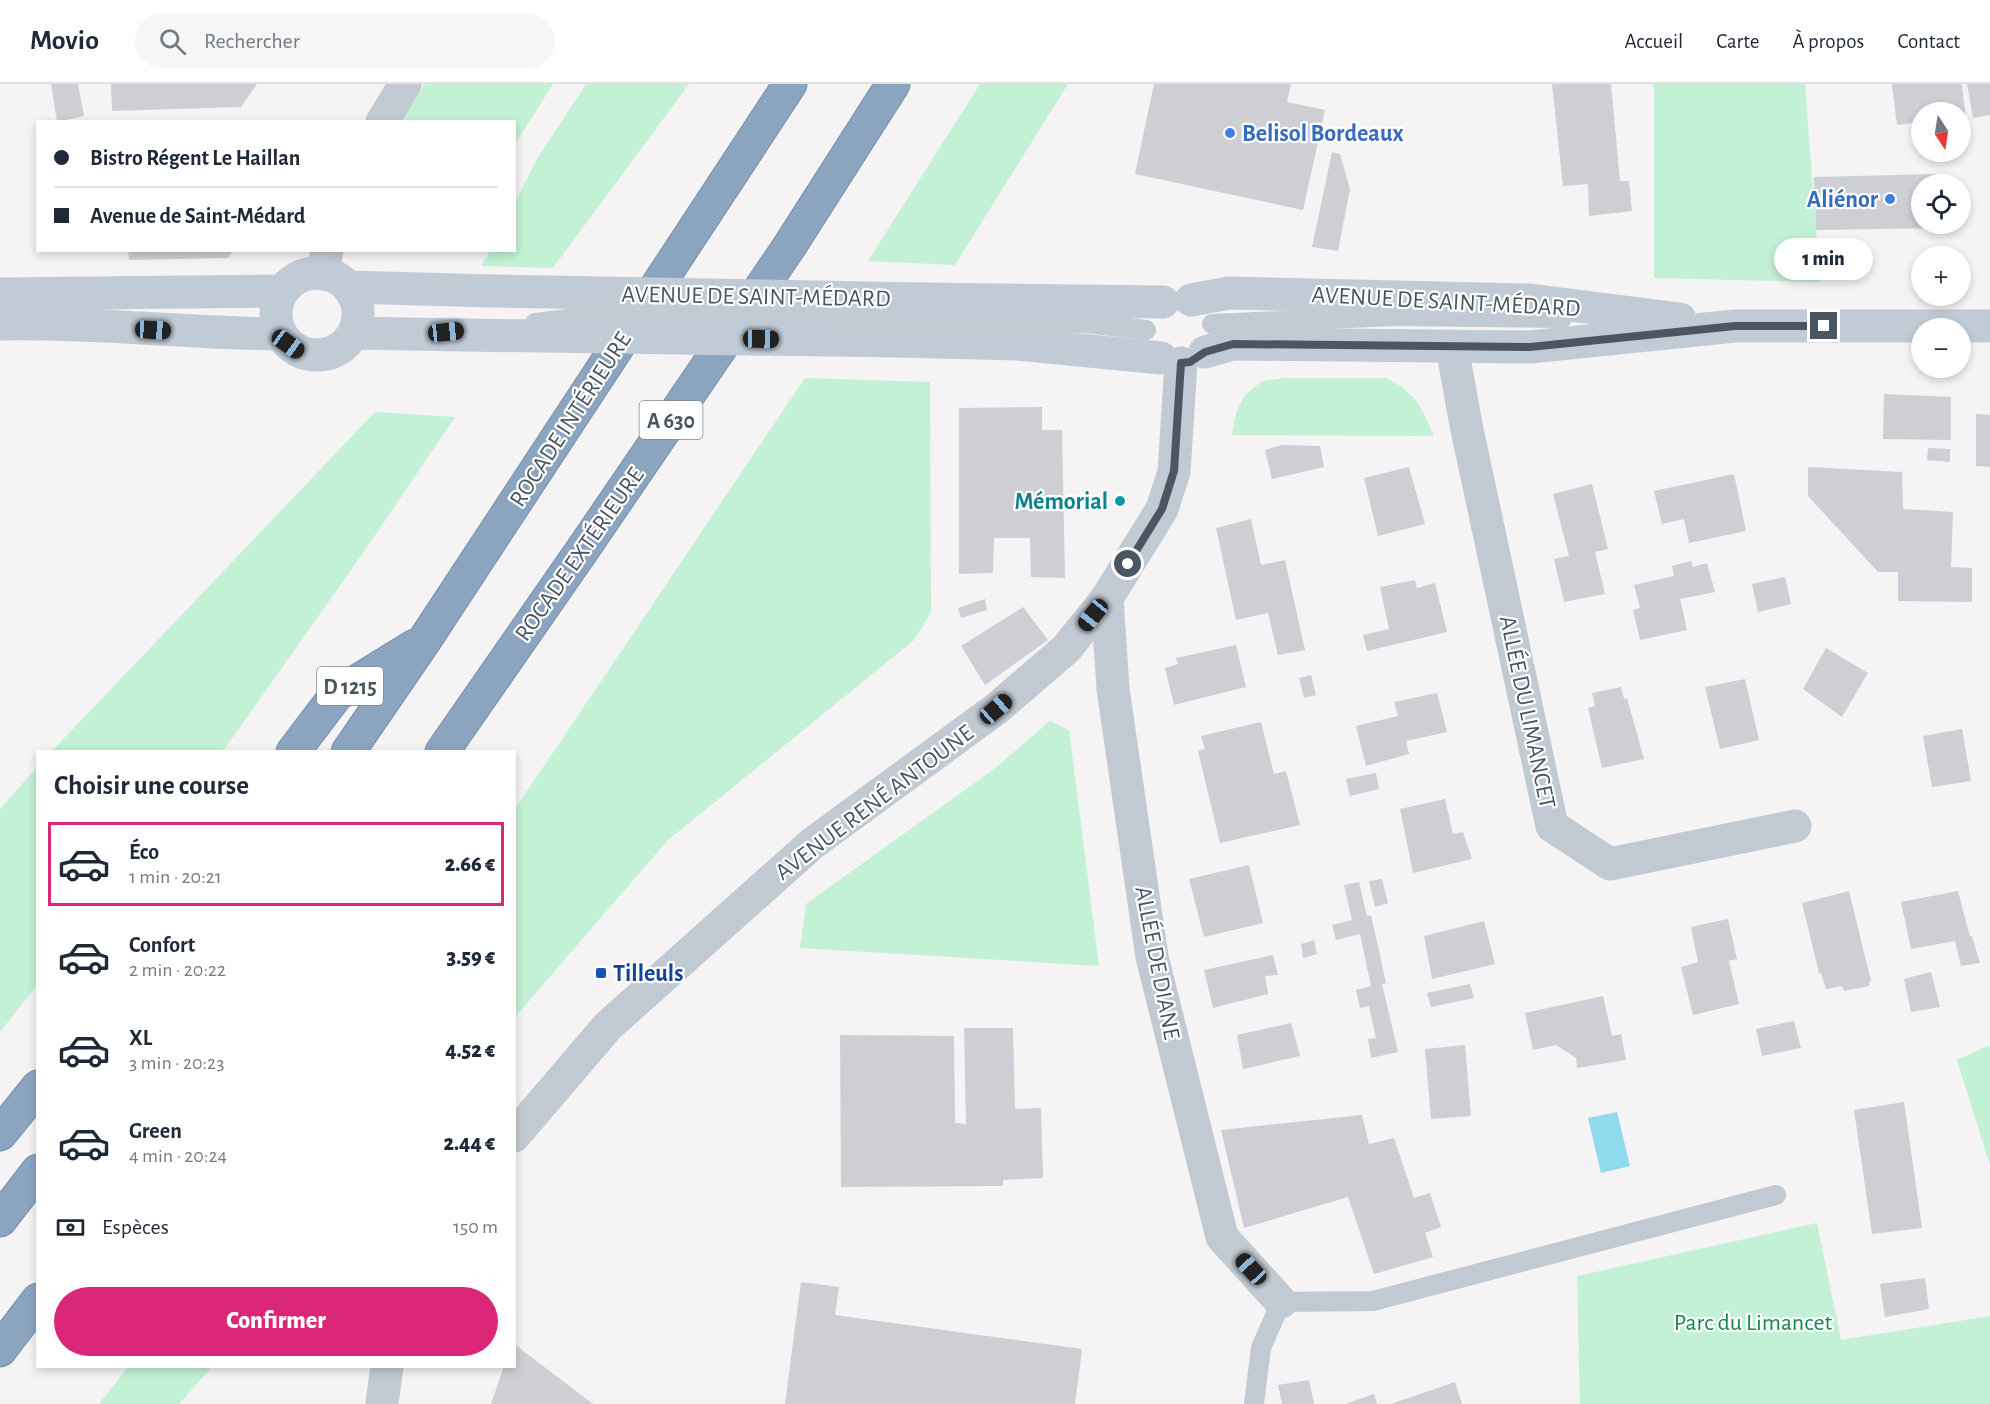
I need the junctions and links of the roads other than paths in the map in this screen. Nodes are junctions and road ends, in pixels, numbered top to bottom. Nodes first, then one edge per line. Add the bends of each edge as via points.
1 (405, 84) edge
2 (790, 84) edge
3 (893, 84) edge
4 (383, 120) edge
5 (333, 270) edge
6 (283, 291) junction
7 (0, 294) edge
8 (1177, 301) junction
9 (911, 320) junction
10 (0, 324) edge
11 (1735, 326) junction
12 (1990, 326) edge
13 (354, 333) junction
14 (280, 334) junction
15 (1181, 345) junction
16 (1452, 346) junction
17 (1107, 598) junction
18 (424, 641) junction
19 (295, 750) edge
20 (349, 750) edge
21 (443, 750) edge
22 (1795, 826) dead end
23 (36, 1089) edge
24 (0, 1134) edge
25 (516, 1134) edge
26 (36, 1174) edge
27 (1776, 1195) dead end
28 (0, 1220) edge
29 (1281, 1302) junction
30 (36, 1303) edge
31 (0, 1350) edge
32 (387, 1368) edge
33 (382, 1404) edge
34 (1254, 1404) edge

1 - 4 street
2 - 18 highway, ROCADE INTÉRIEURE
3 - 21 highway, ROCADE EXTÉRIEURE / A 630 via 789,247
5 - 6 main road via 301,276
5 - 9 main road, AVENUE DE SAINT-MÉDARD, bridge via 493,291
5 - 13 main road via 355,297 358,321
6 - 7 main road
6 - 14 main road via 275,312
8 - 9 main road, AVENUE DE SAINT-MÉDARD
8 - 11 main road, AVENUE DE SAINT-MÉDARD via 1229,293 1530,300
8 - 15 main road via 1204,308
8 - 15 main road via 1154,309 1149,318
9 - 13 main road, AVENUE DE SAINT-MÉDARD, bridge
9 - 15 main road, AVENUE DE SAINT-MÉDARD via 1018,344
10 - 14 main road
11 - 12 main road, AVENUE DE SAINT-MÉDARD
11 - 15 lane, AVENUE DE SAINT-MÉDARD via 1541,317 1406,316
11 - 16 main road, AVENUE DE SAINT-MÉDARD via 1530,347
13 - 14 main road via 336,351 324,355 298,351
15 - 16 main road, AVENUE DE SAINT-MÉDARD
15 - 17 street, AVENUE RENÉ ANTOUNE via 1174,471 1162,509
16 - 22 street, ALLÉE DU LIMANCET via 1552,826 1610,864
17 - 25 street, AVENUE RENÉ ANTOUNE via 1066,648 1005,701 813,843 608,1026
17 - 29 street, ALLÉE DE DIANE via 1113,689 1152,957 1222,1237
18 - 19 highway, D 1215 via 337,694
18 - 20 highway, ROCADE INTÉRIEURE
23 - 24 highway
26 - 28 highway
27 - 29 lane via 1373,1301
29 - 34 lane via 1261,1348
30 - 31 highway
32 - 33 street

